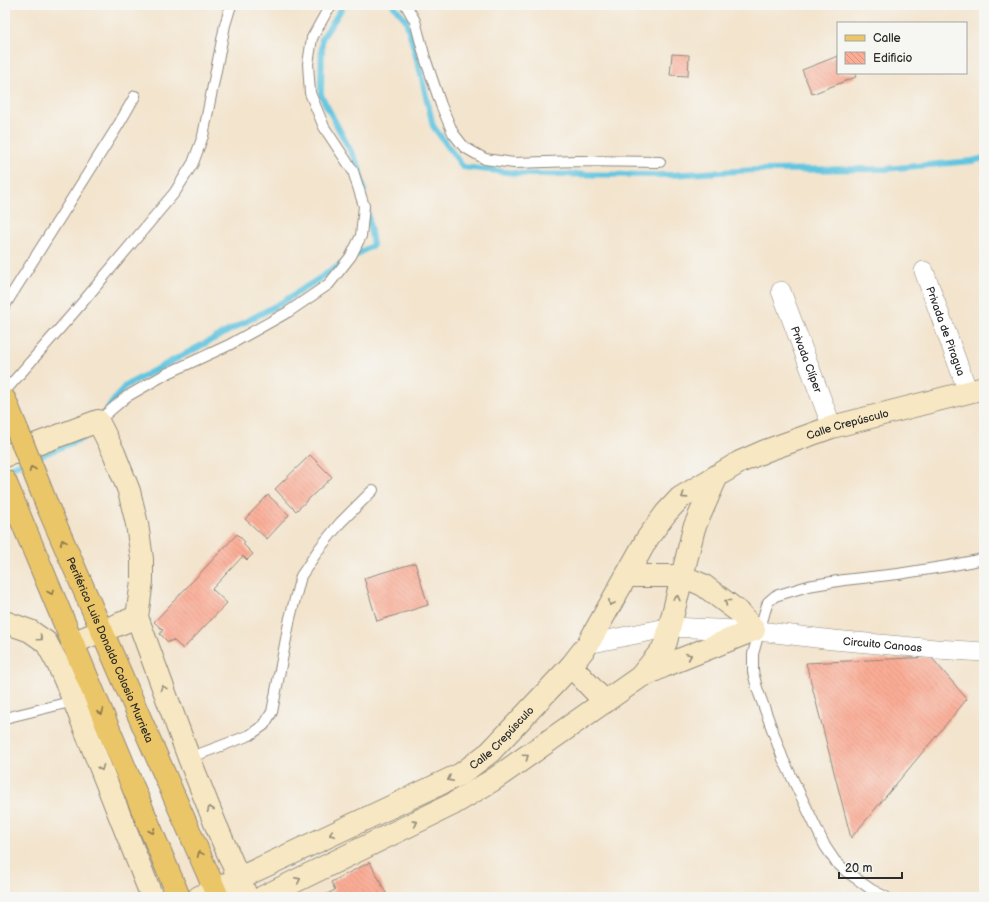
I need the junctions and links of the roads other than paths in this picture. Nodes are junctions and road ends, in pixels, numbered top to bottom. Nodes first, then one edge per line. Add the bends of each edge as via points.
1 (231, 5) edge
2 (333, 5) edge
3 (406, 5) edge
4 (135, 96) dead end
5 (660, 162) dead end
6 (924, 271) dead end
7 (781, 291) dead end
8 (5, 305) edge
9 (976, 390) edge
10 (5, 391) edge
11 (5, 400) edge
12 (98, 421) junction
13 (832, 427) junction
14 (5, 456) edge
15 (717, 476) junction
16 (5, 481) edge
17 (373, 490) dead end
18 (984, 559) edge
19 (627, 576) junction
20 (682, 576) junction
21 (137, 617) junction
22 (5, 622) edge
23 (670, 627) junction
24 (102, 631) junction
25 (756, 631) junction
26 (72, 643) junction
27 (588, 644) junction
28 (984, 652) edge
29 (571, 666) junction
30 (640, 677) junction
31 (74, 700) junction
32 (605, 702) junction
33 (5, 718) edge
34 (189, 758) junction
35 (243, 888) edge
36 (211, 895) edge
37 (152, 897) edge
38 (179, 897) edge
39 (263, 897) edge
40 (886, 897) edge

1 - 10 lane via 203,136 193,163 175,192
2 - 12 lane via 312,38 308,64 310,93 324,127 353,171 364,206 361,236 351,256 329,284 288,312 229,345 166,374 126,397
3 - 5 lane via 415,21 441,105 453,132 464,147 486,158 514,163
4 - 8 lane
6 - 9 street, Privada de Piragua
7 - 13 street, Privada Clíper
9 - 13 street, Calle Crepúsculo
24 -> 11 main road, Periférico Luis Donaldo Colosio Murrieta, bridge
12 - 14 street
12 - 21 street via 129,491 137,524 142,581
13 - 15 street, Calle Crepúsculo via 765,451
15 -> 19 street, Calle Crepúsculo via 680,498 666,512 646,539
15 - 20 street via 694,528
16 -> 26 main road
17 - 34 lane via 318,548 301,576 272,712 264,725 250,735
18 - 25 lane via 808,586 775,596 768,602
19 - 20 street
19 -> 27 street, Calle Crepúsculo
23 -> 20 street
25 -> 20 street via 732,606 703,585
21 - 24 street
34 -> 21 street
22 -> 31 street via 30,631 46,642
23 - 25 street, Circuito Canoas
23 - 27 street, Circuito Canoas
23 - 30 street via 662,650
24 - 26 street
36 -> 24 main road, Periférico Luis Donaldo Colosio Murrieta
25 - 28 street, Circuito Canoas
30 -> 25 street
25 - 40 lane via 753,672 757,688 783,759 825,846 847,872
26 -> 38 main road
27 - 29 street, Calle Crepúsculo
29 - 32 street
29 -> 35 street, Calle Crepúsculo via 490,752 461,774
30 - 32 street
31 - 33 lane
31 -> 37 street
39 -> 32 street via 453,804 493,780
35 -> 34 street
35 - 36 street, Calle Crepúsculo

